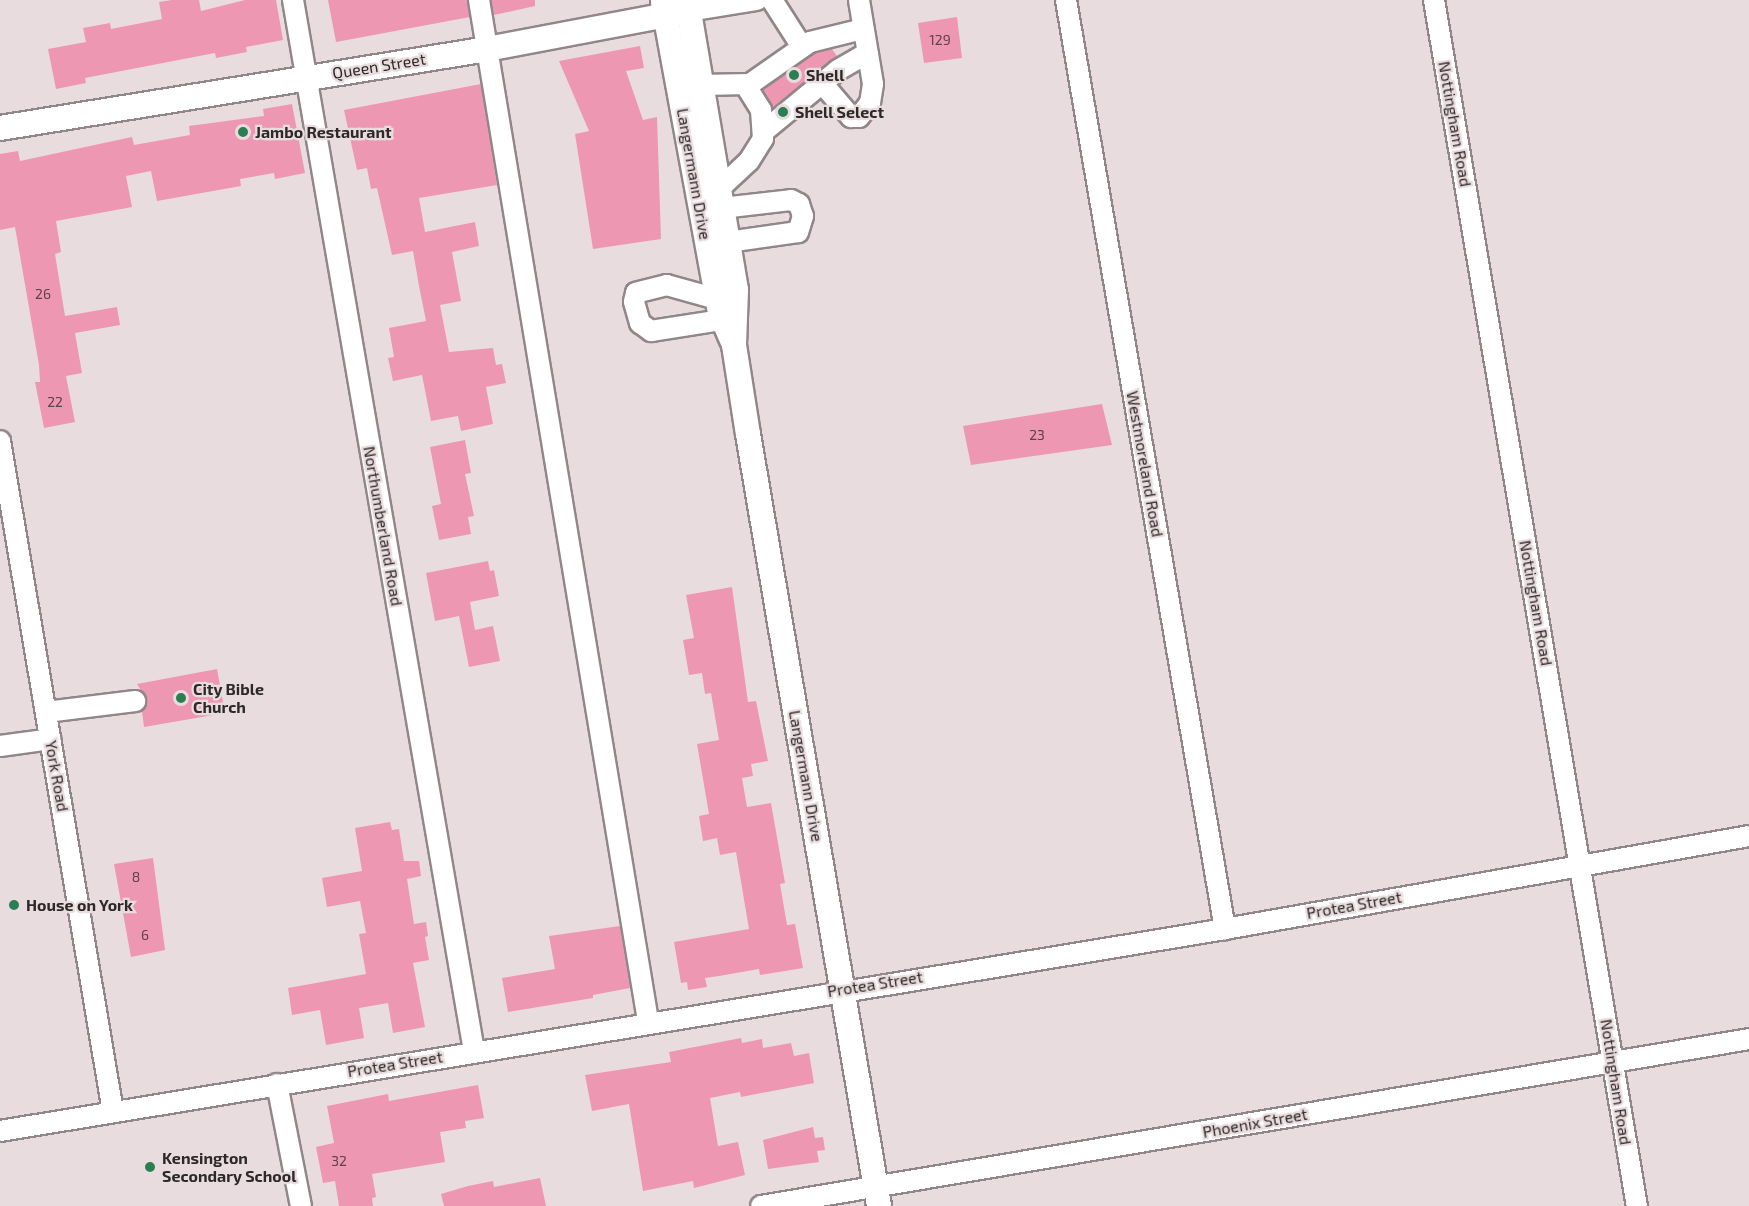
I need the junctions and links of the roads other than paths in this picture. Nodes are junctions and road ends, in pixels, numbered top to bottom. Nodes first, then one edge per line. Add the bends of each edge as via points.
1 (293, 0) edge
2 (479, 0) edge
3 (757, 0) edge
4 (772, 0) edge
5 (859, 0) edge
6 (1066, 0) edge
7 (1434, 0) edge
8 (688, 6) edge
9 (664, 8) edge
10 (863, 29) junction
11 (802, 47) junction
12 (487, 49) junction
13 (867, 53) junction
14 (307, 78) junction
15 (822, 83) junction
16 (701, 85) junction
17 (746, 86) junction
18 (0, 128) edge
19 (763, 132) junction
20 (721, 199) junction
21 (728, 242) junction
22 (734, 345) junction
23 (0, 441) edge
24 (135, 701) dead end
25 (46, 712) junction
26 (51, 739) junction
27 (0, 746) edge
28 (1749, 836) edge
29 (1580, 864) junction
30 (1225, 929) junction
31 (842, 989) junction
32 (648, 1021) junction
33 (1749, 1040) edge
34 (474, 1051) junction
35 (1613, 1062) junction
36 (277, 1084) junction
37 (113, 1112) junction
38 (0, 1131) edge
39 (877, 1197) edge
40 (301, 1206) edge
41 (761, 1206) edge
42 (1637, 1206) edge

1 - 14 street, Northumberland Road
2 - 12 street
3 - 8 street, Queen Street
4 - 11 street
5 - 10 street
6 - 30 street, Westmoreland Road
7 - 29 street, Nottingham Road
8 - 9 main road, Queen Street
8 - 16 main road, Langermann Drive
9 - 12 main road, Queen Street
9 - 22 main road, Langermann Drive via 720,309
10 - 11 street via 823,37
10 - 13 street
11 - 17 street via 776,69
12 - 14 main road, Queen Street
12 - 32 street
13 - 15 street
13 - 15 street via 872,97 860,117 846,113
14 - 18 main road, Queen Street
14 - 34 street, Northumberland Road
15 - 19 street
16 - 17 street
16 - 20 main road, Langermann Drive
17 - 19 street via 761,110
19 - 20 street via 756,153
20 - 21 main road, Langermann Drive
20 - 21 street via 791,200 799,204 803,216 798,232
21 - 22 main road, Langermann Drive via 737,309
22 - 31 main road, Langermann Drive
23 - 25 street, York Road
24 - 25 street
25 - 26 street, York Road
26 - 27 street
26 - 37 street, York Road
28 - 29 street, Protea Street
29 - 30 street, Protea Street
29 - 35 street, Nottingham Road
30 - 31 street, Protea Street
31 - 32 street, Protea Street
31 - 39 main road, Langermann Drive
32 - 34 street, Protea Street
33 - 35 street, Phoenix Street
34 - 36 street, Protea Street
35 - 39 street, Phoenix Street
35 - 42 street, Nottingham Road
36 - 37 street, Protea Street
36 - 40 street
37 - 38 street, Protea Street
39 - 41 street, Phoenix Street

